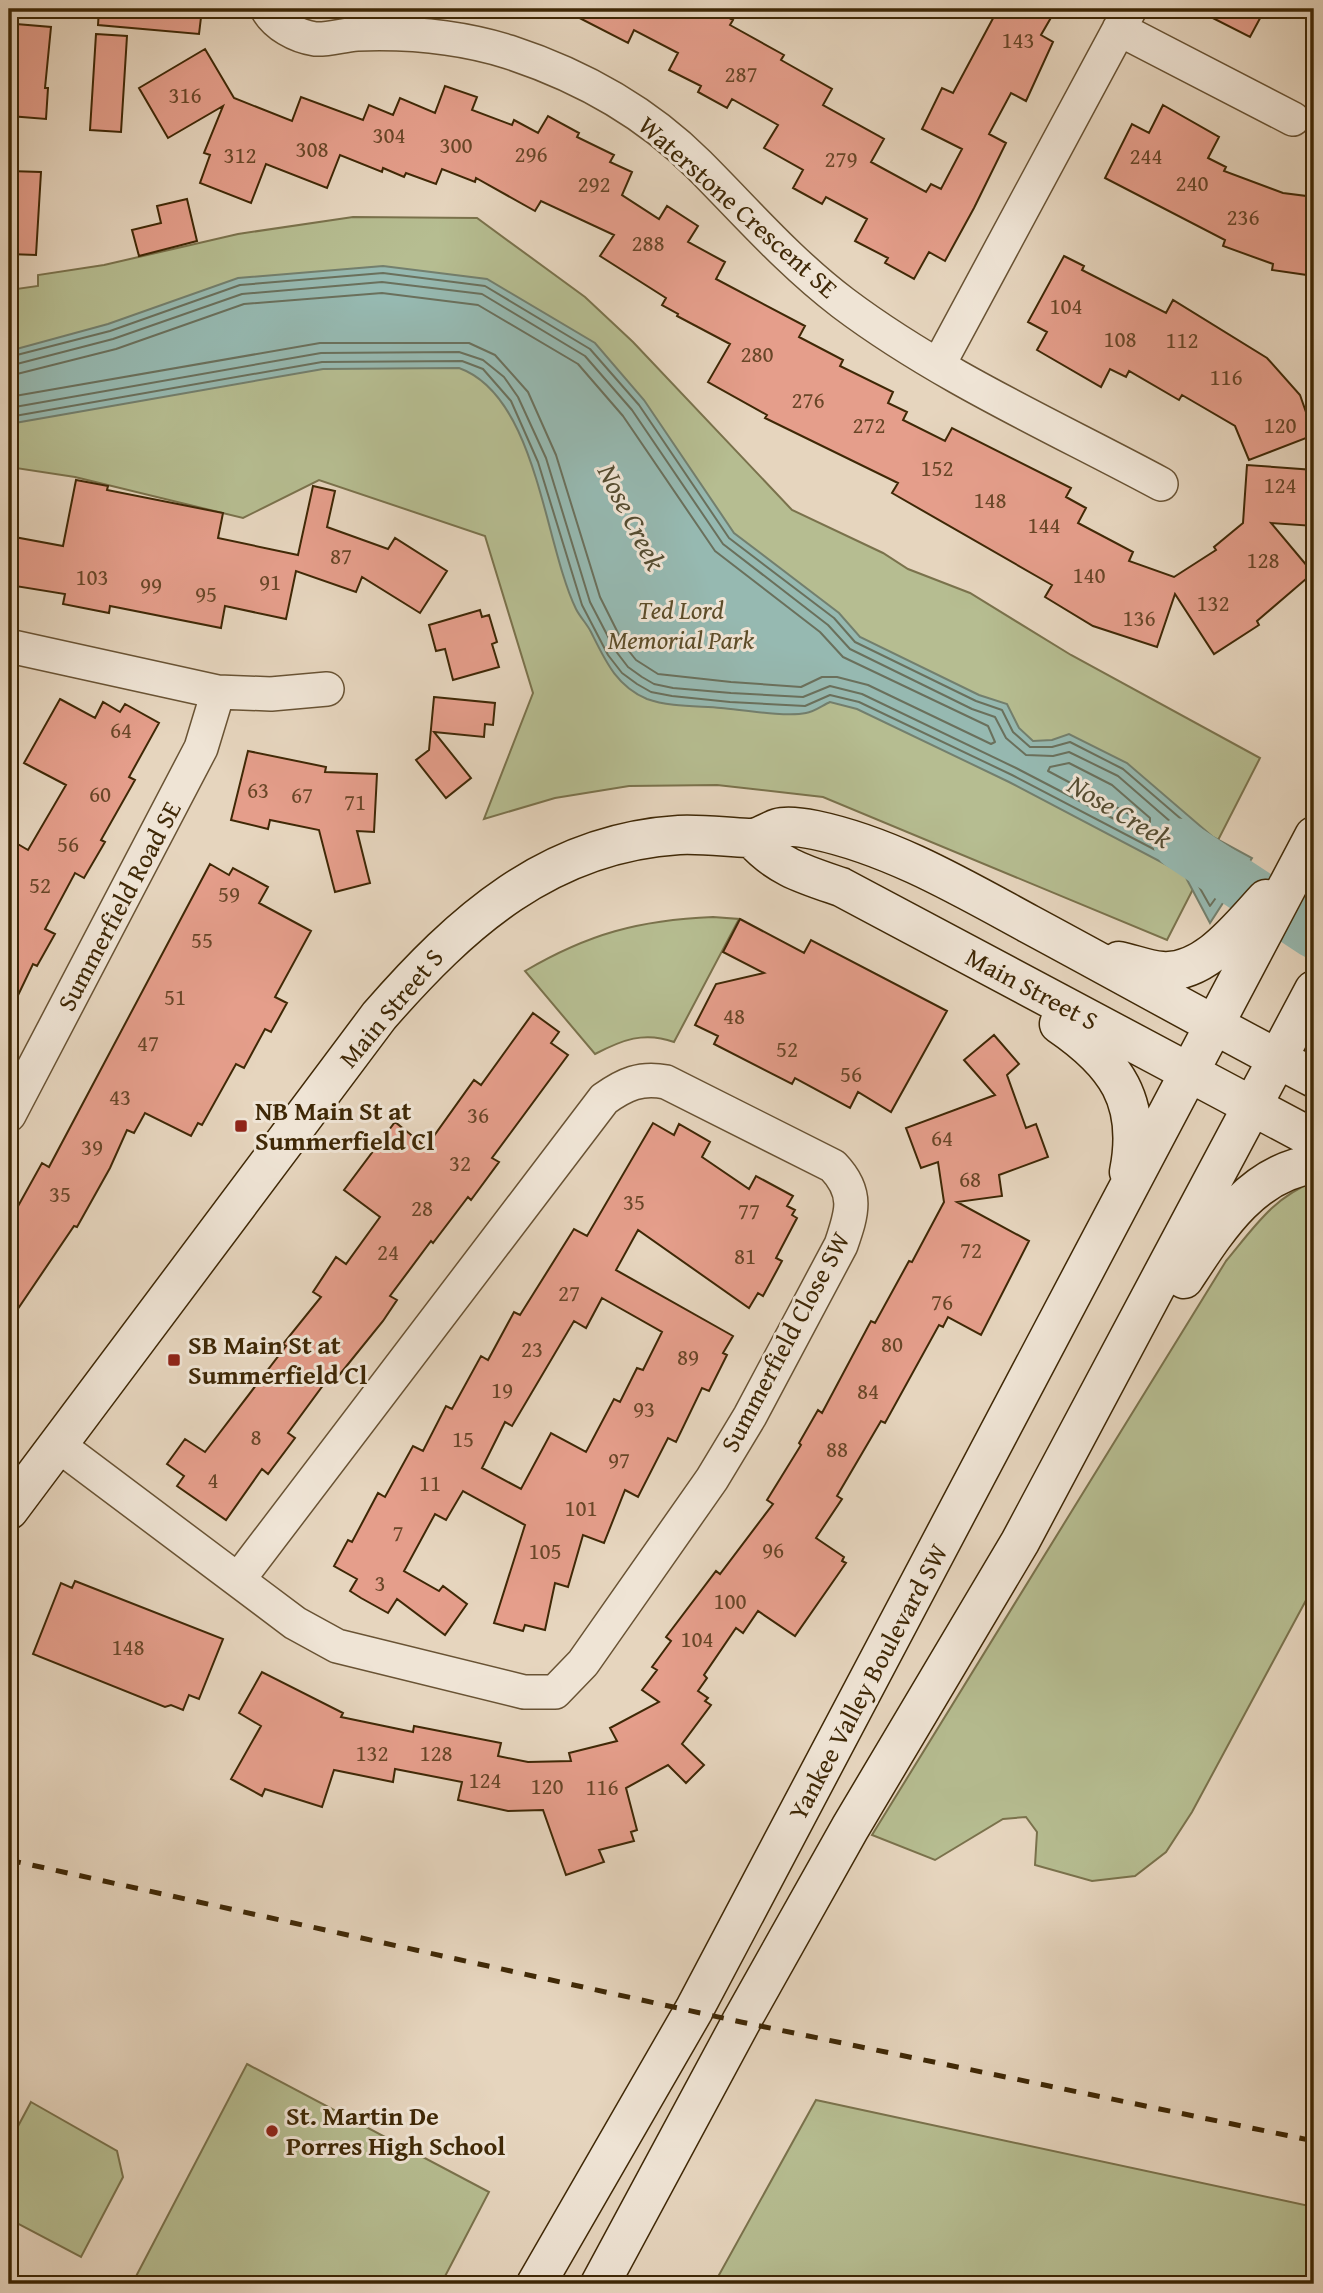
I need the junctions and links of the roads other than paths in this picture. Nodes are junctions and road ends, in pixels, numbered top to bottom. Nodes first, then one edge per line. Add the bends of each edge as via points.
1 (267, 9) edge
2 (1125, 19) edge
3 (1293, 118) dead end
4 (939, 364) junction
5 (1161, 484) dead end
6 (9, 646) edge
7 (327, 689) dead end
8 (218, 692) junction
9 (753, 839) junction
10 (1307, 849) edge
11 (923, 931) junction
12 (1079, 951) junction
13 (1314, 990) edge
14 (1214, 1025) junction
15 (1278, 1059) junction
16 (1188, 1072) junction
17 (1314, 1077) edge
18 (1252, 1106) junction
19 (9, 1115) edge
20 (1314, 1139) edge
21 (1314, 1164) edge
22 (1126, 1191) junction
23 (58, 1445) junction
24 (9, 1510) edge
25 (1020, 1542) junction
26 (237, 1580) junction
27 (536, 2284) edge
28 (600, 2284) edge

1 - 4 street, Waterstone Crescent SE via 273,20 315,39 401,34 476,44 559,71 612,97 697,163 803,273 891,337
2 - 3 street
2 - 4 street
4 - 5 street, Waterstone Crescent SE
6 - 8 street
7 - 8 street
8 - 19 street, Summerfield Road SE via 201,748
9 - 11 main road, Main Street S via 768,857 791,870 841,887
9 - 12 main road, Main Street S via 781,827 859,842 908,861
9 - 23 main road, Main Street S via 679,835 596,851 544,872 450,938 379,1016
10 - 12 main road via 1236,932 1196,964 1160,971
10 - 14 main road, Yankee Valley Boulevard SW
11 - 16 main road, Main Street S
11 - 22 main road via 1074,1034 1112,1070 1131,1106 1134,1127
12 - 14 main road, Main Street S
13 - 15 main road, Yankee Valley Boulevard SW
14 - 15 main road, Main Street S
14 - 16 main road, Yankee Valley Boulevard SW
15 - 17 main road, Main Street S
15 - 18 main road, Yankee Valley Boulevard SW
16 - 18 main road, Main Street S
16 - 22 main road, Yankee Valley Boulevard SW
18 - 20 main road, Main Street S
18 - 25 main road, Yankee Valley Boulevard SW
21 - 25 main road via 1283,1171 1265,1182 1213,1237
22 - 27 main road, Yankee Valley Boulevard SW via 676,2043
23 - 24 main road, Main Street S
23 - 26 street, Summerfield Close SW
25 - 28 main road, Yankee Valley Boulevard SW via 850,1828
26 - 26 street, Summerfield Close SW via 604,1099 622,1086 646,1078 666,1082 833,1166 846,1180 852,1198 841,1245 750,1416 712,1479 583,1664 555,1692 524,1692 337,1646 295,1623

